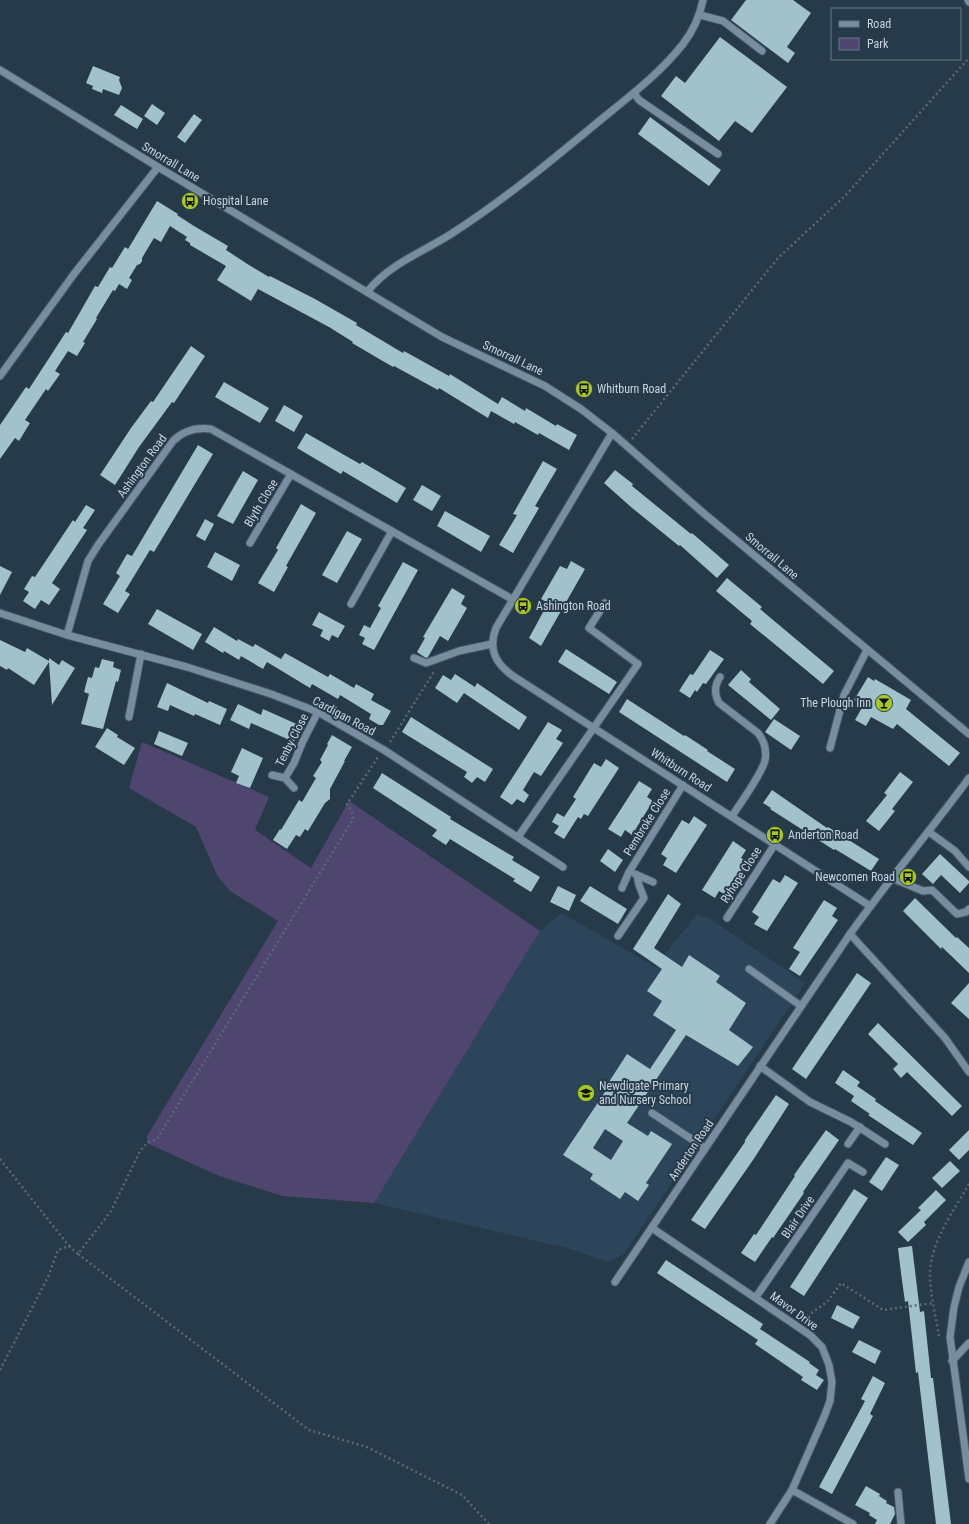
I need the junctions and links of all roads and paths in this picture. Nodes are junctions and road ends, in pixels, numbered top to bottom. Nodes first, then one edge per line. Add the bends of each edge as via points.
1 (703, 0) edge
2 (700, 15) junction
3 (762, 50) dead end
4 (969, 58) edge
5 (0, 70) edge
6 (634, 93) junction
7 (718, 154) dead end
8 (158, 167) junction
9 (367, 292) junction
10 (0, 376) edge
11 (612, 433) junction
12 (626, 446) junction
13 (291, 474) junction
14 (392, 531) junction
15 (250, 543) dead end
16 (512, 599) junction
17 (605, 603) dead end
18 (351, 604) dead end
19 (0, 613) edge
20 (67, 635) junction
21 (492, 644) junction
22 (867, 650) junction
23 (141, 654) junction
24 (446, 655) junction
25 (414, 658) dead end
26 (720, 677) dead end
27 (318, 712) junction
28 (129, 717) dead end
29 (594, 727) junction
30 (969, 734) edge
31 (830, 748) dead end
32 (384, 750) junction
33 (272, 775) dead end
34 (285, 778) junction
35 (969, 778) edge
36 (683, 785) junction
37 (294, 788) dead end
38 (732, 816) junction
39 (928, 832) junction
40 (518, 837) junction
41 (774, 844) junction
42 (563, 867) dead end
43 (969, 867) edge
44 (629, 872) junction
45 (637, 875) junction
46 (892, 878) junction
47 (653, 882) dead end
48 (622, 888) dead end
49 (870, 906) junction
50 (969, 909) edge
51 (727, 918) dead end
52 (850, 934) junction
53 (618, 936) dead end
54 (749, 969) dead end
55 (801, 1006) junction
56 (760, 1066) junction
57 (969, 1072) edge
58 (652, 1113) dead end
59 (860, 1127) junction
60 (848, 1144) dead end
61 (885, 1144) dead end
62 (705, 1148) junction
63 (0, 1159) edge
64 (863, 1172) dead end
65 (969, 1184) edge
66 (652, 1228) junction
67 (69, 1246) junction
68 (78, 1254) junction
69 (969, 1262) edge
70 (615, 1282) dead end
71 (756, 1297) junction
72 (796, 1324) junction
73 (969, 1343) edge
74 (952, 1361) junction
75 (0, 1370) edge
76 (969, 1408) edge
77 (960, 1409) junction
78 (969, 1479) edge
79 (792, 1490) junction
80 (898, 1492) dead end
81 (489, 1524) edge
82 (770, 1524) edge
83 (853, 1524) edge
84 (901, 1524) edge

1 - 2 street
2 - 3 street via 723,21
2 - 6 street via 666,65
4 - 12 path via 845,196 778,258
5 - 8 street, Smorrall Lane
6 - 7 street via 639,100
6 - 9 street via 517,188 452,234 393,267
8 - 9 street, Smorrall Lane
8 - 10 street via 74,274
9 - 11 street, Smorrall Lane via 442,336 545,386
11 - 12 street, Smorrall Lane
11 - 16 street
12 - 22 street, Smorrall Lane
13 - 14 street, Ashington Road
13 - 15 street, Blyth Close
13 - 20 street, Ashington Road via 211,429 191,429 178,436 88,561
14 - 16 street, Ashington Road
14 - 18 street
16 - 21 street via 496,628
17 - 29 street via 589,628 638,664
19 - 20 street, Cardigan Road
20 - 23 street, Cardigan Road
21 - 24 street
21 - 29 street, Whitburn Road via 497,660 506,671
22 - 30 street, Smorrall Lane
22 - 31 street via 844,695
23 - 27 street, Cardigan Road via 271,694
23 - 28 street
24 - 25 street via 426,663
24 - 32 path
26 - 38 street via 716,687 719,703 758,733 766,752 763,766
27 - 32 street, Cardigan Road
27 - 34 street, Tenby Close
29 - 36 street, Whitburn Road
29 - 40 street
32 - 40 street, Cardigan Road
32 - 68 path via 347,804 352,811 353,819 157,1139 147,1143 140,1151 111,1211
33 - 34 street, Tenby Close
34 - 37 street, Tenby Close
35 - 39 street, Anderton Road
36 - 38 street, Whitburn Road
36 - 44 street, Pembroke Close
38 - 41 street, Whitburn Road
39 - 43 street via 954,851
39 - 46 street, Anderton Road
40 - 42 street, Cardigan Road
41 - 49 street, Whitburn Road
41 - 51 street, Ryhope Close
44 - 45 street, Pembroke Close
44 - 48 street, Pembroke Close
45 - 47 street, Pembroke Close
45 - 53 street via 644,898
46 - 49 street, Anderton Road
46 - 50 street via 923,891 932,890 958,914
49 - 52 street, Anderton Road
52 - 55 street, Anderton Road
52 - 57 street via 945,1038
54 - 55 street
55 - 56 street, Anderton Road
56 - 59 street via 810,1102
56 - 62 street, Anderton Road
58 - 62 street
59 - 60 street
59 - 61 street
62 - 66 street, Anderton Road
63 - 67 path
64 - 71 street, Blair Drive via 848,1163
65 - 72 path via 934,1250 930,1272 933,1303 883,1310 841,1283 827,1302
66 - 70 street, Anderton Road
66 - 71 street, Mavor Drive
67 - 68 path
67 - 75 path via 58,1250 48,1277
68 - 81 path via 309,1430 367,1447 462,1495
69 - 74 street via 959,1287 951,1321
71 - 72 street, Mavor Drive
72 - 79 street, Mavor Drive via 822,1347 832,1382 830,1401 824,1418
73 - 74 street
74 - 77 street
76 - 77 street
77 - 78 street
79 - 82 street, Mavor Drive
79 - 83 street
80 - 84 street

